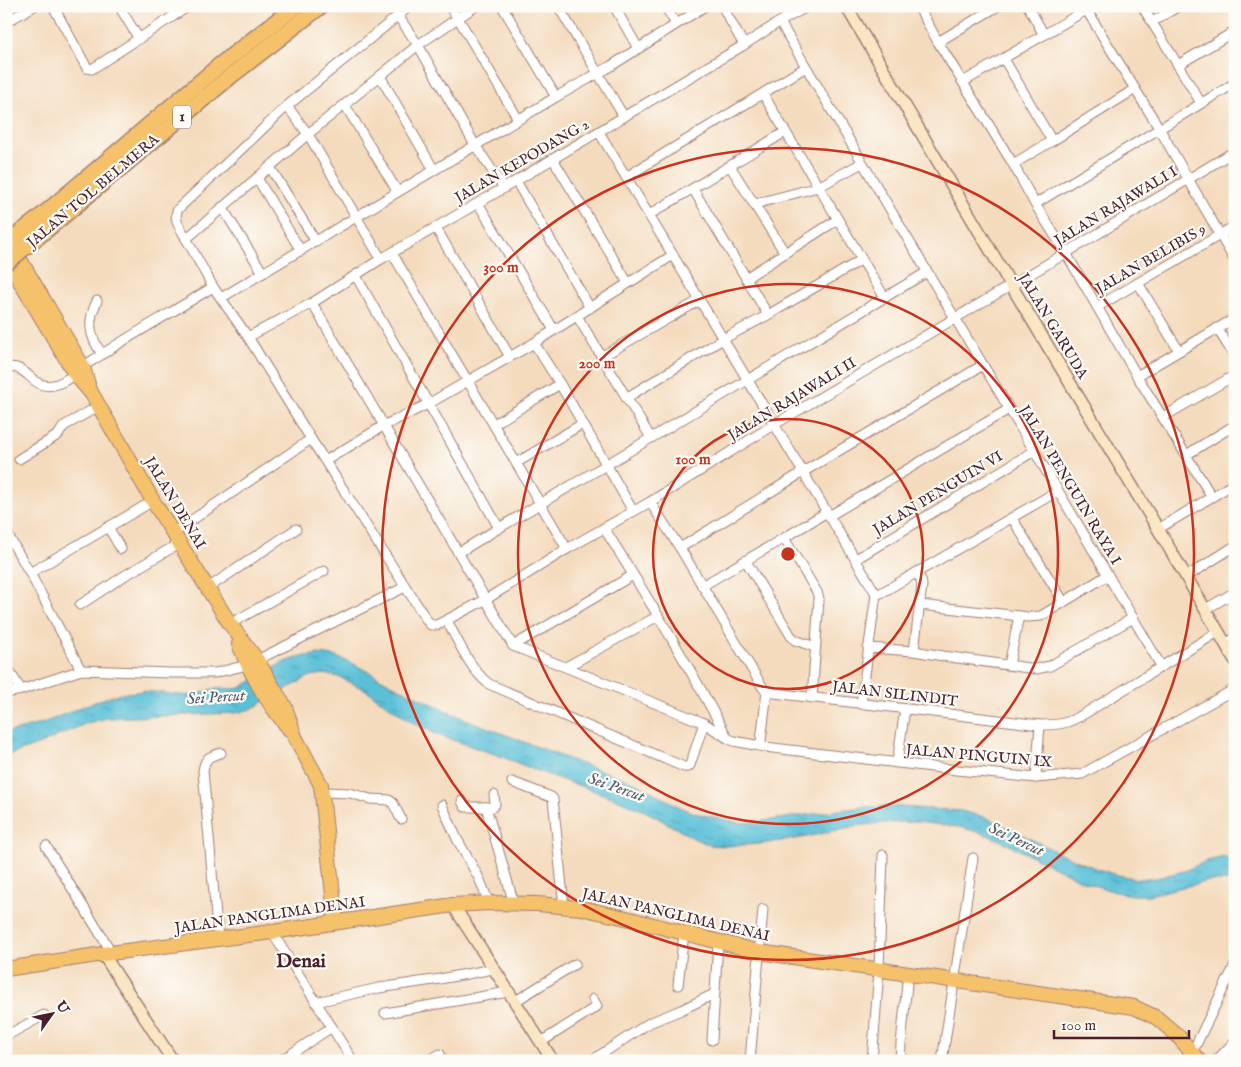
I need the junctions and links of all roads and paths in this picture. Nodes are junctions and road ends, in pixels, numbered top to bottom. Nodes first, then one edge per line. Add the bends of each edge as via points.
1 (34, 6) edge
2 (53, 6) edge
3 (119, 6) edge
4 (189, 6) edge
5 (296, 6) edge
6 (321, 6) edge
7 (410, 6) edge
8 (449, 6) edge
9 (476, 6) edge
10 (502, 6) edge
11 (558, 6) edge
12 (614, 6) edge
13 (665, 6) edge
14 (705, 6) edge
15 (722, 6) edge
16 (808, 6) edge
17 (846, 6) edge
18 (918, 6) edge
19 (998, 6) edge
20 (1028, 6) edge
21 (1142, 6) edge
22 (1179, 6) edge
23 (1088, 8) edge
24 (398, 16) junction
25 (458, 18) junction
26 (6, 22) edge
27 (780, 22) junction
28 (1152, 22) junction
29 (676, 24) junction
30 (1235, 31) edge
31 (1044, 35) junction
32 (139, 39) junction
33 (938, 42) junction
34 (418, 45) junction
35 (744, 45) junction
36 (638, 48) junction
37 (1004, 59) junction
38 (1178, 64) junction
39 (806, 67) junction
40 (598, 73) junction
41 (380, 76) junction
42 (963, 82) junction
43 (1235, 83) edge
44 (1135, 90) junction
45 (763, 94) junction
46 (556, 97) junction
47 (1201, 103) junction
48 (346, 105) junction
49 (287, 106) junction
50 (624, 117) junction
51 (518, 119) junction
52 (1159, 128) junction
53 (599, 132) junction
54 (786, 132) junction
55 (308, 134) junction
56 (1052, 141) junction
57 (475, 145) junction
58 (1235, 151) edge
59 (553, 159) junction
60 (862, 163) junction
61 (1012, 164) junction
62 (730, 166) junction
63 (270, 167) junction
64 (434, 170) junction
65 (626, 177) junction
66 (257, 178) junction
67 (1188, 179) junction
68 (516, 181) junction
69 (504, 188) junction
70 (818, 188) junction
71 (692, 189) junction
72 (397, 191) junction
73 (478, 203) junction
74 (755, 204) junction
75 (1035, 204) junction
76 (222, 207) junction
77 (649, 215) junction
78 (356, 216) junction
79 (837, 220) junction
80 (42, 225) junction
81 (1235, 226) edge
82 (436, 228) junction
83 (1220, 235) junction
84 (6, 236) edge
85 (186, 238) junction
86 (316, 242) junction
87 (6, 244) edge
88 (301, 251) junction
89 (785, 252) junction
90 (392, 253) junction
91 (1066, 253) junction
92 (673, 255) junction
93 (6, 258) edge
94 (381, 259) junction
95 (861, 260) junction
96 (1235, 261) edge
97 (6, 263) edge
98 (927, 272) junction
99 (264, 273) junction
100 (356, 276) junction
101 (746, 278) junction
102 (628, 283) junction
103 (1138, 283) junction
104 (1011, 285) junction
105 (213, 287) junction
106 (221, 298) junction
107 (884, 298) junction
108 (700, 300) junction
109 (97, 301) dead end
110 (312, 303) junction
111 (1097, 307) junction
112 (590, 308) junction
113 (768, 315) junction
114 (577, 316) junction
115 (1235, 318) edge
116 (955, 319) junction
117 (1218, 328) junction
118 (554, 330) junction
119 (248, 337) junction
120 (723, 339) junction
121 (534, 343) junction
122 (1179, 351) junction
123 (102, 354) junction
124 (510, 357) junction
125 (601, 357) junction
126 (1235, 357) edge
127 (983, 365) junction
128 (6, 368) edge
129 (79, 370) junction
130 (1235, 375) edge
131 (1137, 376) junction
132 (748, 379) junction
133 (469, 380) junction
134 (560, 384) junction
135 (626, 398) junction
136 (95, 400) junction
137 (428, 404) junction
138 (1009, 409) junction
139 (1163, 418) junction
140 (494, 424) junction
141 (582, 424) junction
142 (774, 424) junction
143 (1235, 425) edge
144 (383, 426) junction
145 (651, 438) junction
146 (311, 439) junction
147 (1034, 451) junction
148 (1186, 455) junction
149 (19, 459) dead end
150 (325, 460) junction
151 (516, 464) junction
152 (606, 465) junction
153 (803, 472) junction
154 (1235, 483) edge
155 (1058, 491) junction
156 (1212, 497) junction
157 (153, 501) junction
158 (650, 502) junction
159 (540, 503) junction
160 (634, 511) junction
161 (828, 514) junction
162 (1012, 518) junction
163 (108, 527) junction
164 (499, 528) junction
165 (604, 528) junction
166 (296, 529) dead end
167 (1158, 529) junction
168 (6, 532) edge
169 (176, 538) junction
170 (784, 538) junction
171 (1235, 546) edge
172 (10, 548) edge
173 (680, 548) junction
174 (121, 549) dead end
175 (567, 549) junction
176 (458, 553) junction
177 (856, 559) junction
178 (746, 560) junction
179 (324, 571) dead end
180 (916, 572) junction
181 (30, 573) junction
182 (633, 575) junction
183 (1108, 575) junction
184 (1186, 577) junction
185 (702, 586) junction
186 (208, 588) junction
187 (405, 588) junction
188 (1235, 592) edge
189 (876, 594) junction
190 (485, 600) junction
191 (1063, 601) junction
192 (80, 605) dead end
193 (920, 605) junction
194 (1206, 609) junction
195 (658, 616) junction
196 (1019, 616) junction
197 (1133, 618) junction
198 (447, 621) junction
199 (232, 626) junction
200 (1218, 632) junction
201 (1230, 641) edge
202 (513, 646) junction
203 (815, 647) junction
204 (868, 648) junction
205 (914, 651) junction
206 (1235, 660) edge
207 (1009, 665) junction
208 (6, 666) edge
209 (254, 666) junction
210 (1161, 666) junction
211 (566, 667) junction
212 (81, 670) junction
213 (1235, 689) edge
214 (21, 690) junction
215 (767, 691) junction
216 (6, 693) edge
217 (812, 698) junction
218 (861, 704) junction
219 (905, 709) junction
220 (704, 723) junction
221 (1040, 725) junction
222 (729, 739) junction
223 (761, 746) junction
224 (221, 753) dead end
225 (897, 763) junction
226 (1036, 778) junction
227 (512, 782) dead end
228 (322, 792) junction
229 (494, 795) dead end
230 (462, 801) dead end
231 (442, 805) dead end
232 (486, 807) junction
233 (401, 819) dead end
234 (46, 846) dead end
235 (883, 855) dead end
236 (973, 858) dead end
237 (490, 903) junction
238 (514, 904) junction
239 (453, 905) junction
240 (564, 906) junction
241 (763, 909) dead end
242 (336, 922) junction
243 (272, 932) junction
244 (684, 933) junction
245 (218, 939) junction
246 (718, 942) junction
247 (758, 952) junction
248 (108, 953) junction
249 (575, 964) dead end
250 (1235, 965) edge
251 (6, 968) edge
252 (493, 969) junction
253 (878, 970) junction
254 (908, 974) junction
255 (954, 980) junction
256 (678, 985) dead end
257 (508, 992) junction
258 (714, 994) junction
259 (593, 999) dead end
260 (316, 1002) junction
261 (514, 1002) junction
262 (385, 1013) dead end
263 (44, 1015) dead end
264 (332, 1027) junction
265 (6, 1036) edge
266 (712, 1040) dead end
267 (1235, 1041) edge
268 (541, 1042) junction
269 (440, 1054) dead end
270 (1196, 1057) edge
271 (173, 1061) edge
272 (280, 1061) edge
273 (353, 1061) edge
274 (428, 1061) edge
275 (553, 1061) edge
276 (591, 1061) edge
277 (750, 1061) edge
278 (872, 1061) edge
279 (900, 1061) edge
280 (942, 1061) edge
281 (1216, 1061) edge

1 - 26 street
2 - 32 street via 87,68 92,69
3 - 32 street
4 - 32 street
5 - 80 highway, JALAN TOL BELMERA / 1 via 220,65
6 - 80 highway, JALAN TOL BELMERA / 1
7 - 24 street
8 - 25 street
9 - 25 street
10 - 46 street
11 - 40 street
12 - 36 street
13 - 29 street
14 - 29 street
15 - 35 street
16 - 27 street, JALAN KEPODANG 2
17 - 104 street, JALAN GARUDA
18 - 33 street
19 - 33 street
20 - 31 street
21 - 28 street
22 - 28 street
23 - 31 street
23 - 44 street
24 - 34 street
24 - 49 street
25 - 34 street
25 - 51 street
27 - 35 street, JALAN KEPODANG 2
27 - 39 street, JALAN PENGUIN RAYA I
28 - 38 street
29 - 36 street
30 - 38 street
31 - 37 street
33 - 42 street
34 - 41 street
34 - 57 street
35 - 50 street, JALAN KEPODANG 2
36 - 40 street
37 - 42 street
37 - 56 street
38 - 47 street
39 - 45 street
39 - 60 street, JALAN PENGUIN RAYA I
40 - 46 street
40 - 50 street
41 - 48 street
41 - 64 street
42 - 61 street
43 - 47 street
44 - 52 street
44 - 56 street
45 - 54 street
45 - 65 street
46 - 51 street
47 - 52 street
48 - 55 street
48 - 72 street
49 - 55 street
49 - 85 street via 178,209 176,218
50 - 53 street, JALAN KEPODANG 2
51 - 57 street
52 - 67 street
52 - 75 street
53 - 59 street, JALAN KEPODANG 2
53 - 65 street
54 - 62 street
54 - 70 street
55 - 63 street
55 - 78 street
56 - 61 street
57 - 64 street
57 - 69 street
58 - 67 street, JALAN RAJAWALI I
59 - 68 street, JALAN KEPODANG 2
59 - 102 street
60 - 70 street
60 - 98 street, JALAN PENGUIN RAYA I
61 - 75 street
62 - 71 street
62 - 74 street
63 - 66 street
63 - 86 street
64 - 72 street
65 - 77 street
66 - 76 street
66 - 88 street
67 - 83 street
67 - 91 street, JALAN RAJAWALI I
68 - 69 street, JALAN KEPODANG 2
68 - 112 street
69 - 73 street, JALAN KEPODANG 2
70 - 74 street
70 - 79 street
71 - 77 street
71 - 101 street
72 - 78 street
73 - 82 street, JALAN KEPODANG 2
73 - 118 street
74 - 89 street
75 - 91 street
76 - 85 street
76 - 99 street
77 - 92 street
78 - 86 street
78 - 94 street
79 - 89 street
79 - 95 street
80 - 87 highway, JALAN TOL BELMERA / 1, bridge
80 - 97 highway, JALAN TOL BELMERA / 1, bridge
81 - 83 street, JALAN BELIBIS 9
82 - 90 street, JALAN KEPODANG 2
82 - 124 street
83 - 96 street
83 - 103 street, JALAN BELIBIS 9
84 - 129 main road, JALAN DENAI
85 - 105 street
86 - 88 street
88 - 99 street
89 - 101 street
90 - 94 street, JALAN KEPODANG 2
90 - 133 street
91 - 104 street, JALAN RAJAWALI I
91 - 111 street
92 - 102 street
92 - 108 street
93 - 129 main road, JALAN DENAI
94 - 100 street, JALAN KEPODANG 2
95 - 107 street
95 - 113 street
98 - 107 street
98 - 116 street, JALAN PENGUIN RAYA I
99 - 106 street
100 - 110 street, JALAN KEPODANG 2
100 - 137 street
101 - 113 street
102 - 112 street
103 - 111 street, JALAN BELIBIS 9
103 - 122 street
104 - 116 street, JALAN RAJAWALI II
104 - 167 street, JALAN GARUDA
105 - 106 street
105 - 123 street
106 - 119 street
107 - 132 street
108 - 120 street
108 - 125 street
109 - 123 street via 90,325
110 - 119 street, JALAN KEPODANG 2
110 - 144 street
111 - 131 street
112 - 114 street
113 - 120 street
114 - 118 street
114 - 125 street
115 - 117 street
116 - 127 street, JALAN PENGUIN RAYA I
116 - 142 street, JALAN RAJAWALI II
117 - 122 street
117 - 126 street
118 - 121 street
119 - 146 street
120 - 132 street
120 - 135 street
121 - 124 street
121 - 134 street
122 - 131 street
123 - 129 street
124 - 133 street
125 - 135 street
127 - 138 street, JALAN PENGUIN RAYA I
127 - 153 street
128 - 129 street via 20,368 36,382 47,386 56,385
129 - 136 main road, JALAN DENAI
130 - 139 street
131 - 139 street
132 - 142 street
132 - 145 street
133 - 137 street
133 - 140 street
134 - 140 street
134 - 141 street
135 - 145 street
136 - 149 street via 58,435
136 - 157 main road, JALAN DENAI
137 - 144 street
137 - 164 street
138 - 147 street, JALAN PENGUIN RAYA I
138 - 161 street
139 - 148 street
140 - 151 street
141 - 151 street
141 - 152 street
142 - 153 street
142 - 158 street, JALAN RAJAWALI II
143 - 148 street
144 - 150 street
144 - 176 street
145 - 152 street
146 - 150 street
146 - 169 street
147 - 155 street, JALAN PENGUIN RAYA I
147 - 177 street, JALAN PENGUIN VI
148 - 156 street
150 - 187 street
151 - 159 street
152 - 159 street
152 - 160 street
153 - 161 street
153 - 173 street
154 - 156 street
155 - 162 street
155 - 183 street, JALAN PENGUIN RAYA I
156 - 167 street
157 - 163 street
157 - 169 main road, JALAN DENAI
158 - 160 street, JALAN RAJAWALI II
158 - 173 street
159 - 164 street
159 - 175 street
160 - 165 street, JALAN RAJAWALI II
161 - 170 street
161 - 177 street
162 - 180 street
162 - 191 street
163 - 174 street
163 - 181 street
164 - 176 street
165 - 175 street, JALAN RAJAWALI II
165 - 182 street
166 - 186 street
167 - 184 street, JALAN GARUDA
168 - 172 street
169 - 186 main road, JALAN DENAI
169 - 192 street
170 - 178 street
170 - 203 street via 817,592
171 - 184 street
172 - 181 street
173 - 185 street
175 - 190 street, JALAN RAJAWALI II
176 - 190 street
177 - 189 street
178 - 185 street
178 - 203 street via 791,636
179 - 199 street
180 - 189 street
180 - 193 street via 922,585
181 - 212 street
182 - 195 street
182 - 202 street
183 - 191 street
183 - 197 street, JALAN PENGUIN RAYA I
184 - 194 street, JALAN GARUDA
185 - 215 street
186 - 199 main road, JALAN DENAI
187 - 198 street, JALAN RAJAWALI II via 431,625
187 - 209 street
188 - 194 street
189 - 204 street
190 - 198 street, JALAN RAJAWALI II
190 - 202 street
191 - 196 street via 1041,616
193 - 196 street
193 - 205 street
194 - 200 street, JALAN GARUDA
195 - 211 street
195 - 222 street
196 - 207 street
197 - 207 street via 1050,666 1036,669
197 - 210 street, JALAN PENGUIN RAYA I
198 - 220 street via 475,670 489,684 684,767 690,766
199 - 209 main road, JALAN DENAI
200 - 201 street, JALAN GARUDA
200 - 210 street, JALAN SILINDIT
201 - 206 street, JALAN GARUDA
202 - 211 street, JALAN PINGUIN IX
203 - 217 street
204 - 205 street
204 - 218 street
205 - 207 street
208 - 214 street
209 - 212 street via 215,673
209 - 228 main road, JALAN DENAI via 319,780
210 - 221 street, JALAN SILINDIT via 1071,722
211 - 220 street, JALAN PINGUIN IX
212 - 214 street
213 - 226 street, JALAN PINGUIN IX via 1082,774
214 - 216 street
215 - 217 street, JALAN SILINDIT
215 - 223 street
217 - 218 street, JALAN SILINDIT
218 - 219 street, JALAN SILINDIT
219 - 221 street, JALAN SILINDIT
219 - 225 street
220 - 222 street, JALAN PINGUIN IX
221 - 226 street
222 - 223 street, JALAN PINGUIN IX
223 - 225 street, JALAN PINGUIN IX
224 - 245 street via 206,759 203,770
225 - 226 street, JALAN PINGUIN IX
227 - 240 street via 553,799
228 - 233 street via 390,800
228 - 242 main road, JALAN DENAI
229 - 232 street via 495,804
230 - 232 street via 464,807
231 - 237 street
232 - 238 street
234 - 248 street
235 - 253 street
236 - 255 street
237 - 238 main road, JALAN PANGLIMA DENAI
237 - 239 main road, JALAN PANGLIMA DENAI
238 - 240 main road, JALAN PANGLIMA DENAI
239 - 242 main road, JALAN PANGLIMA DENAI
239 - 252 street
240 - 244 main road, JALAN PANGLIMA DENAI
241 - 247 street
242 - 243 main road, JALAN PANGLIMA DENAI
243 - 245 main road, JALAN PANGLIMA DENAI
243 - 260 street
244 - 246 main road, JALAN PANGLIMA DENAI
244 - 256 street
245 - 248 main road, JALAN PANGLIMA DENAI
246 - 247 main road, JALAN PANGLIMA DENAI
246 - 258 street
247 - 253 main road, JALAN PANGLIMA DENAI
247 - 277 street
248 - 251 main road, JALAN PANGLIMA DENAI
248 - 271 street
249 - 261 street
250 - 270 street
252 - 257 street
252 - 260 street
253 - 254 main road, JALAN PANGLIMA DENAI
253 - 278 street
254 - 255 main road, JALAN PANGLIMA DENAI
254 - 279 street
255 - 270 main road, JALAN PANGLIMA DENAI via 1134,1007 1157,1018
255 - 280 street
257 - 261 street
257 - 262 street
258 - 266 street
258 - 276 street via 649,1023
259 - 268 street via 596,1007
260 - 264 street
261 - 268 street
263 - 265 street
264 - 272 street
264 - 273 street
267 - 281 street
268 - 275 street
269 - 274 street

